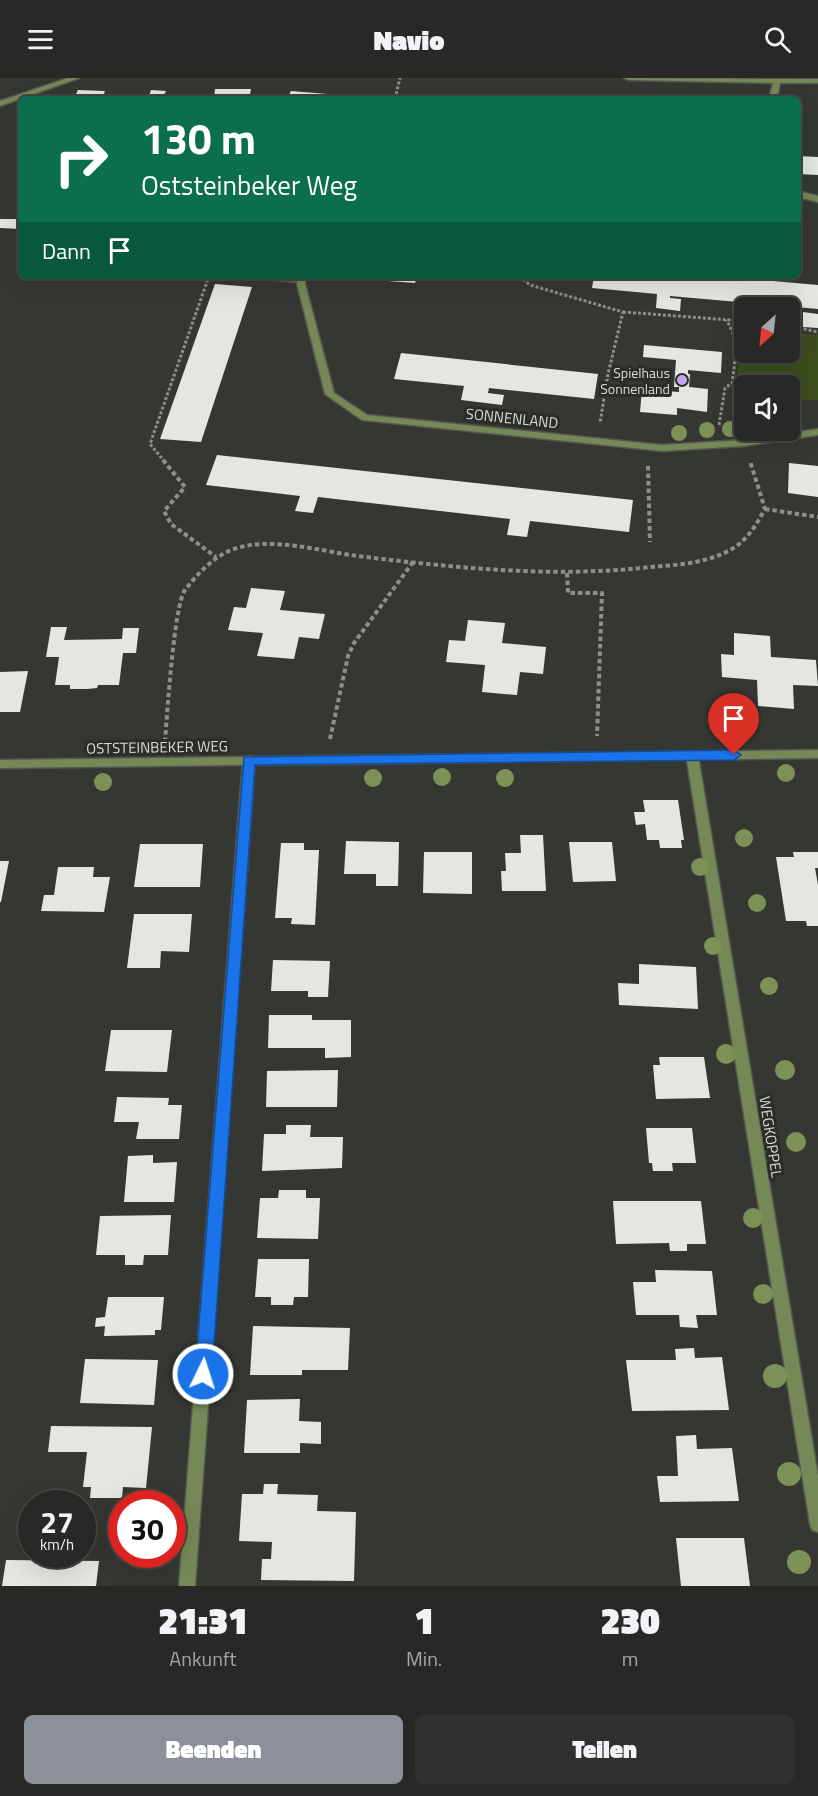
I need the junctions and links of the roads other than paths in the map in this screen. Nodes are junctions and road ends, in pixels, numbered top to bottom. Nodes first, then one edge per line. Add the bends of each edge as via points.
1 (75, 78) edge
2 (628, 78) edge
3 (777, 81) junction
4 (818, 81) edge
5 (23, 96) edge
6 (774, 96) edge
7 (18, 98) edge
8 (0, 104) edge
9 (801, 195) edge
10 (818, 199) edge
11 (301, 279) edge
12 (818, 432) edge
13 (818, 754) edge
14 (692, 755) junction
15 (249, 760) junction
16 (0, 764) edge
17 (818, 1524) edge
18 (188, 1586) edge

1 - 5 street
2 - 3 street
3 - 4 street
3 - 6 street
7 - 8 street
9 - 10 street
11 - 12 street, SONNENLAND via 330,394 365,418 648,447 744,443
13 - 14 street, OSTSTEINBEKER WEG
14 - 15 street, OSTSTEINBEKER WEG
14 - 17 street, WEGKOPPEL
15 - 16 street, OSTSTEINBEKER WEG
15 - 18 street

